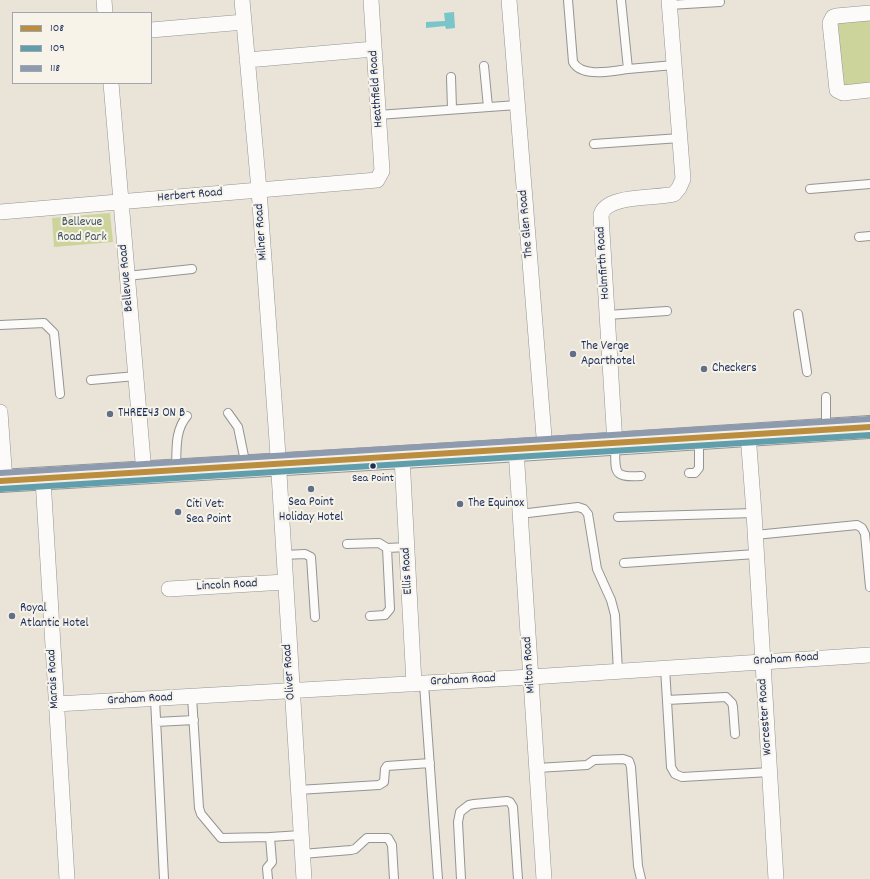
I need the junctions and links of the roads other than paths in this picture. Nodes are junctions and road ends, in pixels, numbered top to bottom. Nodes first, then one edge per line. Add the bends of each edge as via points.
1 (104, 0) edge
2 (242, 0) edge
3 (371, 0) edge
4 (509, 0) edge
5 (568, 0) edge
6 (621, 0) edge
7 (720, 2) dead end
8 (669, 3) edge
9 (105, 12) edge
10 (870, 13) edge
11 (244, 22) junction
12 (152, 30) edge
13 (374, 49) junction
14 (247, 60) junction
15 (674, 65) junction
16 (484, 66) dead end
17 (628, 69) junction
18 (451, 77) dead end
19 (111, 84) edge
20 (870, 90) edge
21 (517, 105) junction
22 (488, 107) junction
23 (452, 109) junction
24 (378, 115) junction
25 (680, 138) junction
26 (594, 144) dead end
27 (380, 178) joint
28 (870, 184) edge
29 (810, 189) dead end
30 (259, 190) junction
31 (122, 202) junction
32 (0, 212) edge
33 (870, 236) edge
34 (860, 237) dead end
35 (192, 269) dead end
36 (127, 276) junction
37 (667, 311) dead end
38 (798, 314) dead end
39 (607, 315) junction
40 (0, 325) edge
41 (807, 372) dead end
42 (136, 376) junction
43 (91, 380) dead end
44 (60, 394) dead end
45 (826, 397) dead end
46 (0, 412) edge
47 (228, 413) dead end
48 (187, 416) dead end
49 (870, 427) edge
50 (826, 430) junction
51 (748, 434) junction
52 (698, 437) junction
53 (615, 444) junction
54 (545, 449) junction
55 (516, 450) junction
56 (402, 457) junction
57 (278, 464) junction
58 (246, 466) junction
59 (176, 471) junction
60 (144, 473) junction
61 (689, 473) dead end
62 (641, 476) dead end
63 (43, 479) junction
64 (3, 481) edge
65 (754, 513) junction
66 (520, 514) junction
67 (618, 517) dead end
68 (755, 535) junction
69 (347, 544) dead end
70 (407, 547) junction
71 (388, 548) junction
72 (756, 554) junction
73 (284, 555) junction
74 (624, 563) dead end
75 (285, 582) junction
76 (870, 587) edge
77 (169, 589) dead end
78 (370, 616) dead end
79 (315, 617) dead end
80 (870, 655) edge
81 (762, 662) junction
82 (665, 668) junction
83 (618, 672) junction
84 (531, 677) junction
85 (419, 684) junction
86 (292, 692) junction
87 (192, 697) junction
88 (155, 699) junction
89 (667, 700) junction
90 (56, 704) junction
91 (194, 720) junction
92 (156, 722) junction
93 (735, 734) dead end
94 (430, 763) junction
95 (537, 768) junction
96 (770, 772) junction
97 (298, 790) junction
98 (301, 836) junction
99 (270, 837) junction
100 (302, 854) junction
101 (67, 879) edge
102 (164, 879) edge
103 (268, 879) edge
104 (304, 879) edge
105 (394, 879) edge
106 (438, 879) edge
107 (461, 879) edge
108 (518, 879) edge
109 (544, 879) edge
110 (641, 879) edge
111 (776, 879) edge

1 - 9 street
2 - 11 street, Milner Road
3 - 13 street, Heathfield Road
4 - 21 street, The Glen Road
5 - 17 lane via 573,62 576,67 582,72
6 - 17 lane
7 - 8 lane
8 - 15 street, Holmfirth Road
10 - 20 street via 836,16 830,23 837,90 843,93
11 - 12 street
11 - 14 street, Milner Road
13 - 14 street
13 - 24 street, Heathfield Road
14 - 30 street, Milner Road
15 - 17 lane
15 - 25 street, Holmfirth Road
16 - 22 lane
18 - 23 lane
19 - 31 street, Bellevue Road
21 - 22 lane
21 - 54 street, The Glen Road
22 - 23 lane
23 - 24 lane
24 - 27 street, Heathfield Road via 382,171
25 - 26 lane
25 - 39 street, Holmfirth Road via 683,179 674,194 614,201 602,210
27 - 30 street, Herbert Road via 374,181
28 - 29 lane
30 - 31 street, Herbert Road
30 - 57 street, Milner Road
31 - 32 street, Herbert Road
31 - 36 street, Bellevue Road
33 - 34 lane
35 - 36 lane
36 - 42 street, Bellevue Road
37 - 39 lane
38 - 41 lane
39 - 53 street, Holmfirth Road
40 - 44 lane via 44,323 49,326 54,333
42 - 43 lane
42 - 60 street, Bellevue Road
45 - 50 lane
46 - 64 street
47 - 58 lane via 238,427
48 - 59 lane via 180,426
49 - 50 main road
50 - 51 main road
51 - 52 main road
51 - 65 street, Worcester Road
52 - 53 main road
52 - 61 lane via 699,468 695,473
53 - 54 main road
53 - 62 lane via 615,466 618,473 627,477
54 - 55 main road
55 - 56 main road
55 - 66 street, Milton Road
56 - 57 main road
56 - 70 street, Ellis Road
57 - 58 main road
57 - 73 street, Oliver Road
58 - 59 main road
59 - 60 main road
60 - 63 main road
63 - 64 main road
63 - 90 street, Marais Road
65 - 67 lane
65 - 68 street, Worcester Road
66 - 83 lane via 578,508 584,509 588,514 597,569 615,615
66 - 84 street, Milton Road
68 - 72 street, Worcester Road
68 - 76 lane via 857,526 862,528 865,534
69 - 71 lane via 381,543
70 - 71 lane
70 - 85 street, Ellis Road
71 - 78 lane via 390,609 385,615
72 - 74 lane
72 - 81 street, Worcester Road
73 - 75 street, Oliver Road
73 - 79 lane via 305,554 311,557
75 - 77 street, Lincoln Road
75 - 86 street, Oliver Road
80 - 81 street, Graham Road
81 - 82 street, Graham Road
81 - 96 street, Worcester Road
82 - 83 street, Graham Road
82 - 89 lane
83 - 84 street, Graham Road
84 - 85 street, Graham Road
84 - 95 street, Milton Road
85 - 86 street, Graham Road
85 - 94 lane
86 - 87 street, Graham Road
86 - 97 street, Oliver Road
87 - 88 street, Graham Road
87 - 91 lane
88 - 90 street, Graham Road
88 - 92 lane
89 - 93 lane via 726,698 733,707
89 - 96 lane via 671,767 675,774 682,777
90 - 101 street, Marais Road
91 - 92 lane
91 - 99 lane via 198,808 201,814 221,838
92 - 102 lane
94 - 97 lane via 387,766 384,782 379,785
94 - 106 lane
95 - 109 street, Milton Road
95 - 110 lane via 587,765 594,760 629,761
96 - 111 street, Worcester Road
97 - 98 street, Oliver Road
98 - 99 lane
98 - 100 street, Oliver Road
99 - 103 lane via 272,862 267,868
100 - 104 street, Oliver Road
100 - 105 lane via 351,850 367,838 388,838 392,845
107 - 108 lane via 458,822 460,812 469,805 507,802 513,807

